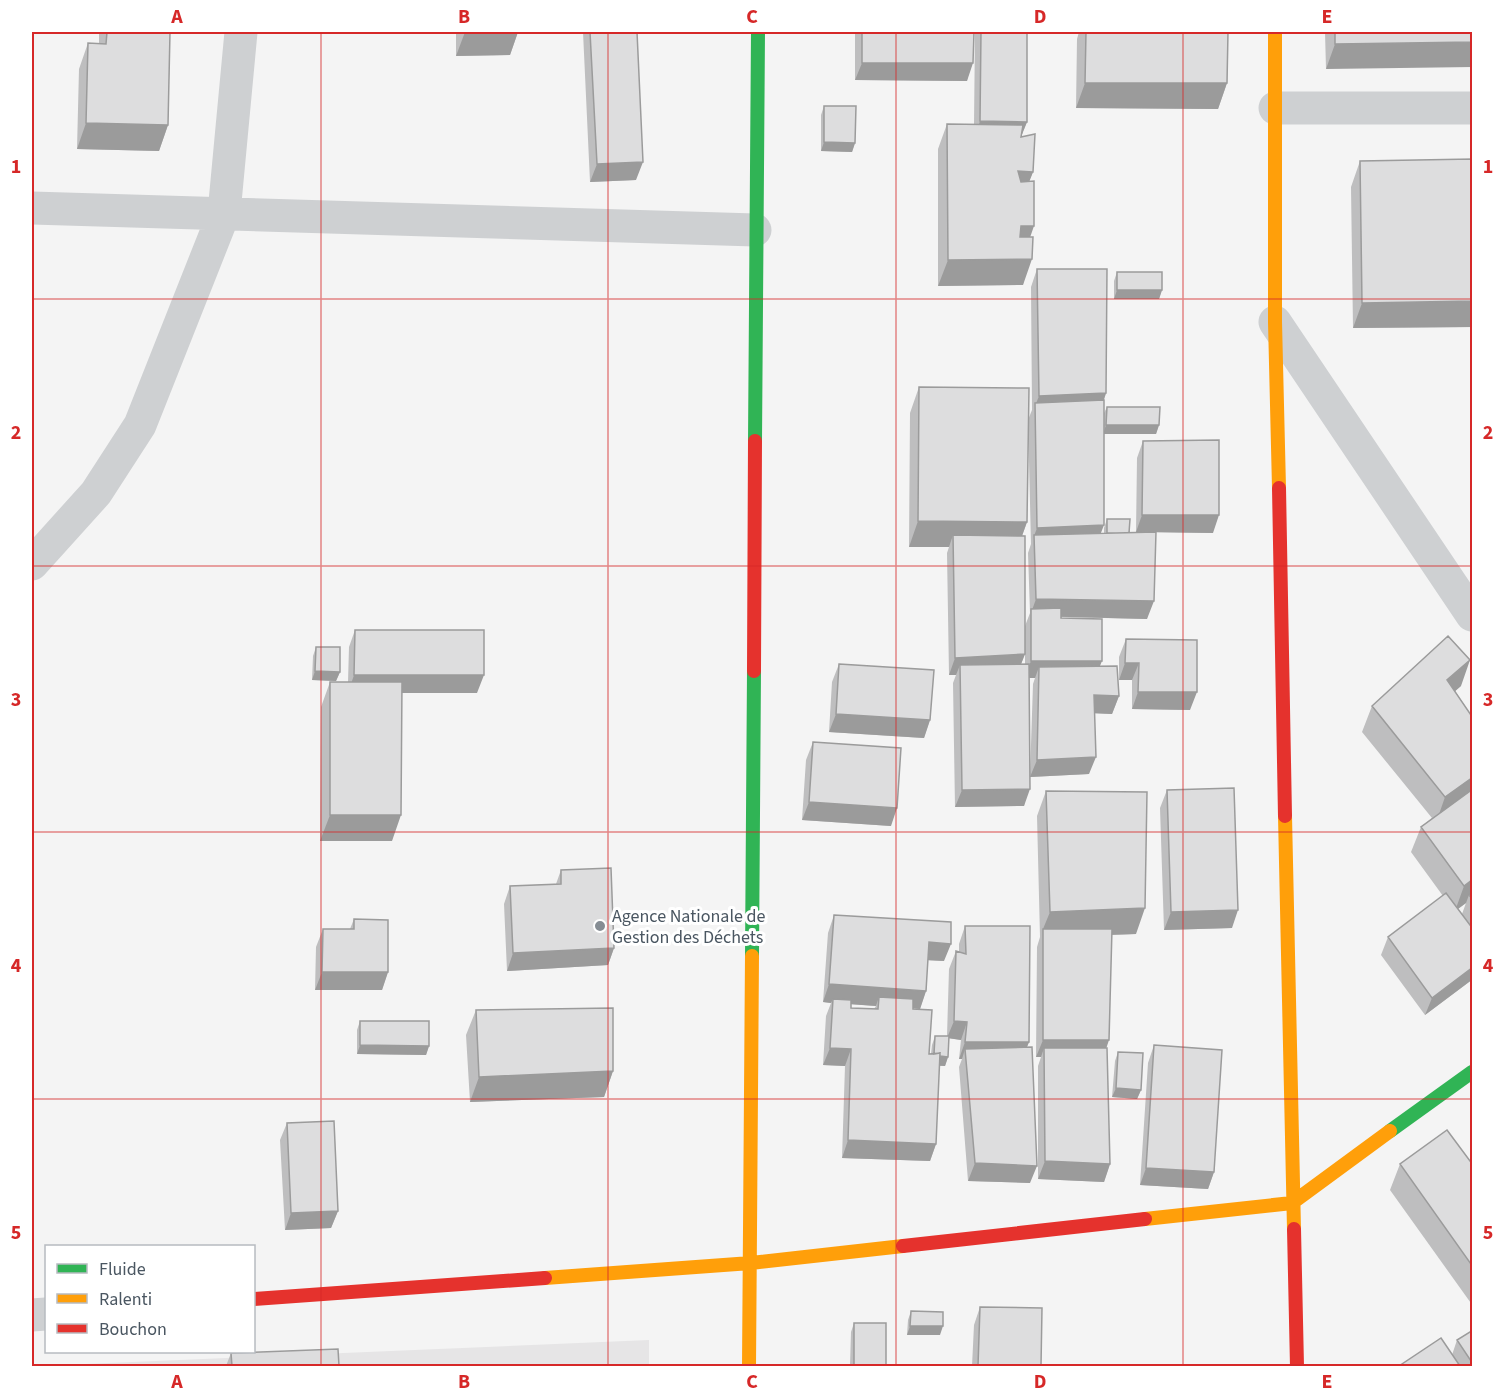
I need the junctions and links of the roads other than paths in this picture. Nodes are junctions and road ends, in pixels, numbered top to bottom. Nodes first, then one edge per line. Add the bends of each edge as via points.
1 (241, 32) edge
2 (758, 32) edge
3 (1275, 32) edge
4 (1275, 108) junction
5 (1473, 108) edge
6 (32, 208) edge
7 (224, 213) junction
8 (755, 230) junction
9 (1275, 322) junction
10 (32, 564) edge
11 (1473, 615) edge
12 (1473, 1072) edge
13 (1292, 1203) junction
14 (751, 1263) junction
15 (255, 1299) edge
16 (749, 1366) edge
17 (1298, 1366) edge

1 - 7 street
2 - 8 street
3 - 4 street
4 - 5 street
4 - 9 street
6 - 7 street
7 - 8 street
7 - 10 street via 140,425 96,493
8 - 14 street
9 - 11 street
9 - 13 street
12 - 13 street
13 - 14 street
13 - 17 street
14 - 15 street
14 - 16 street

